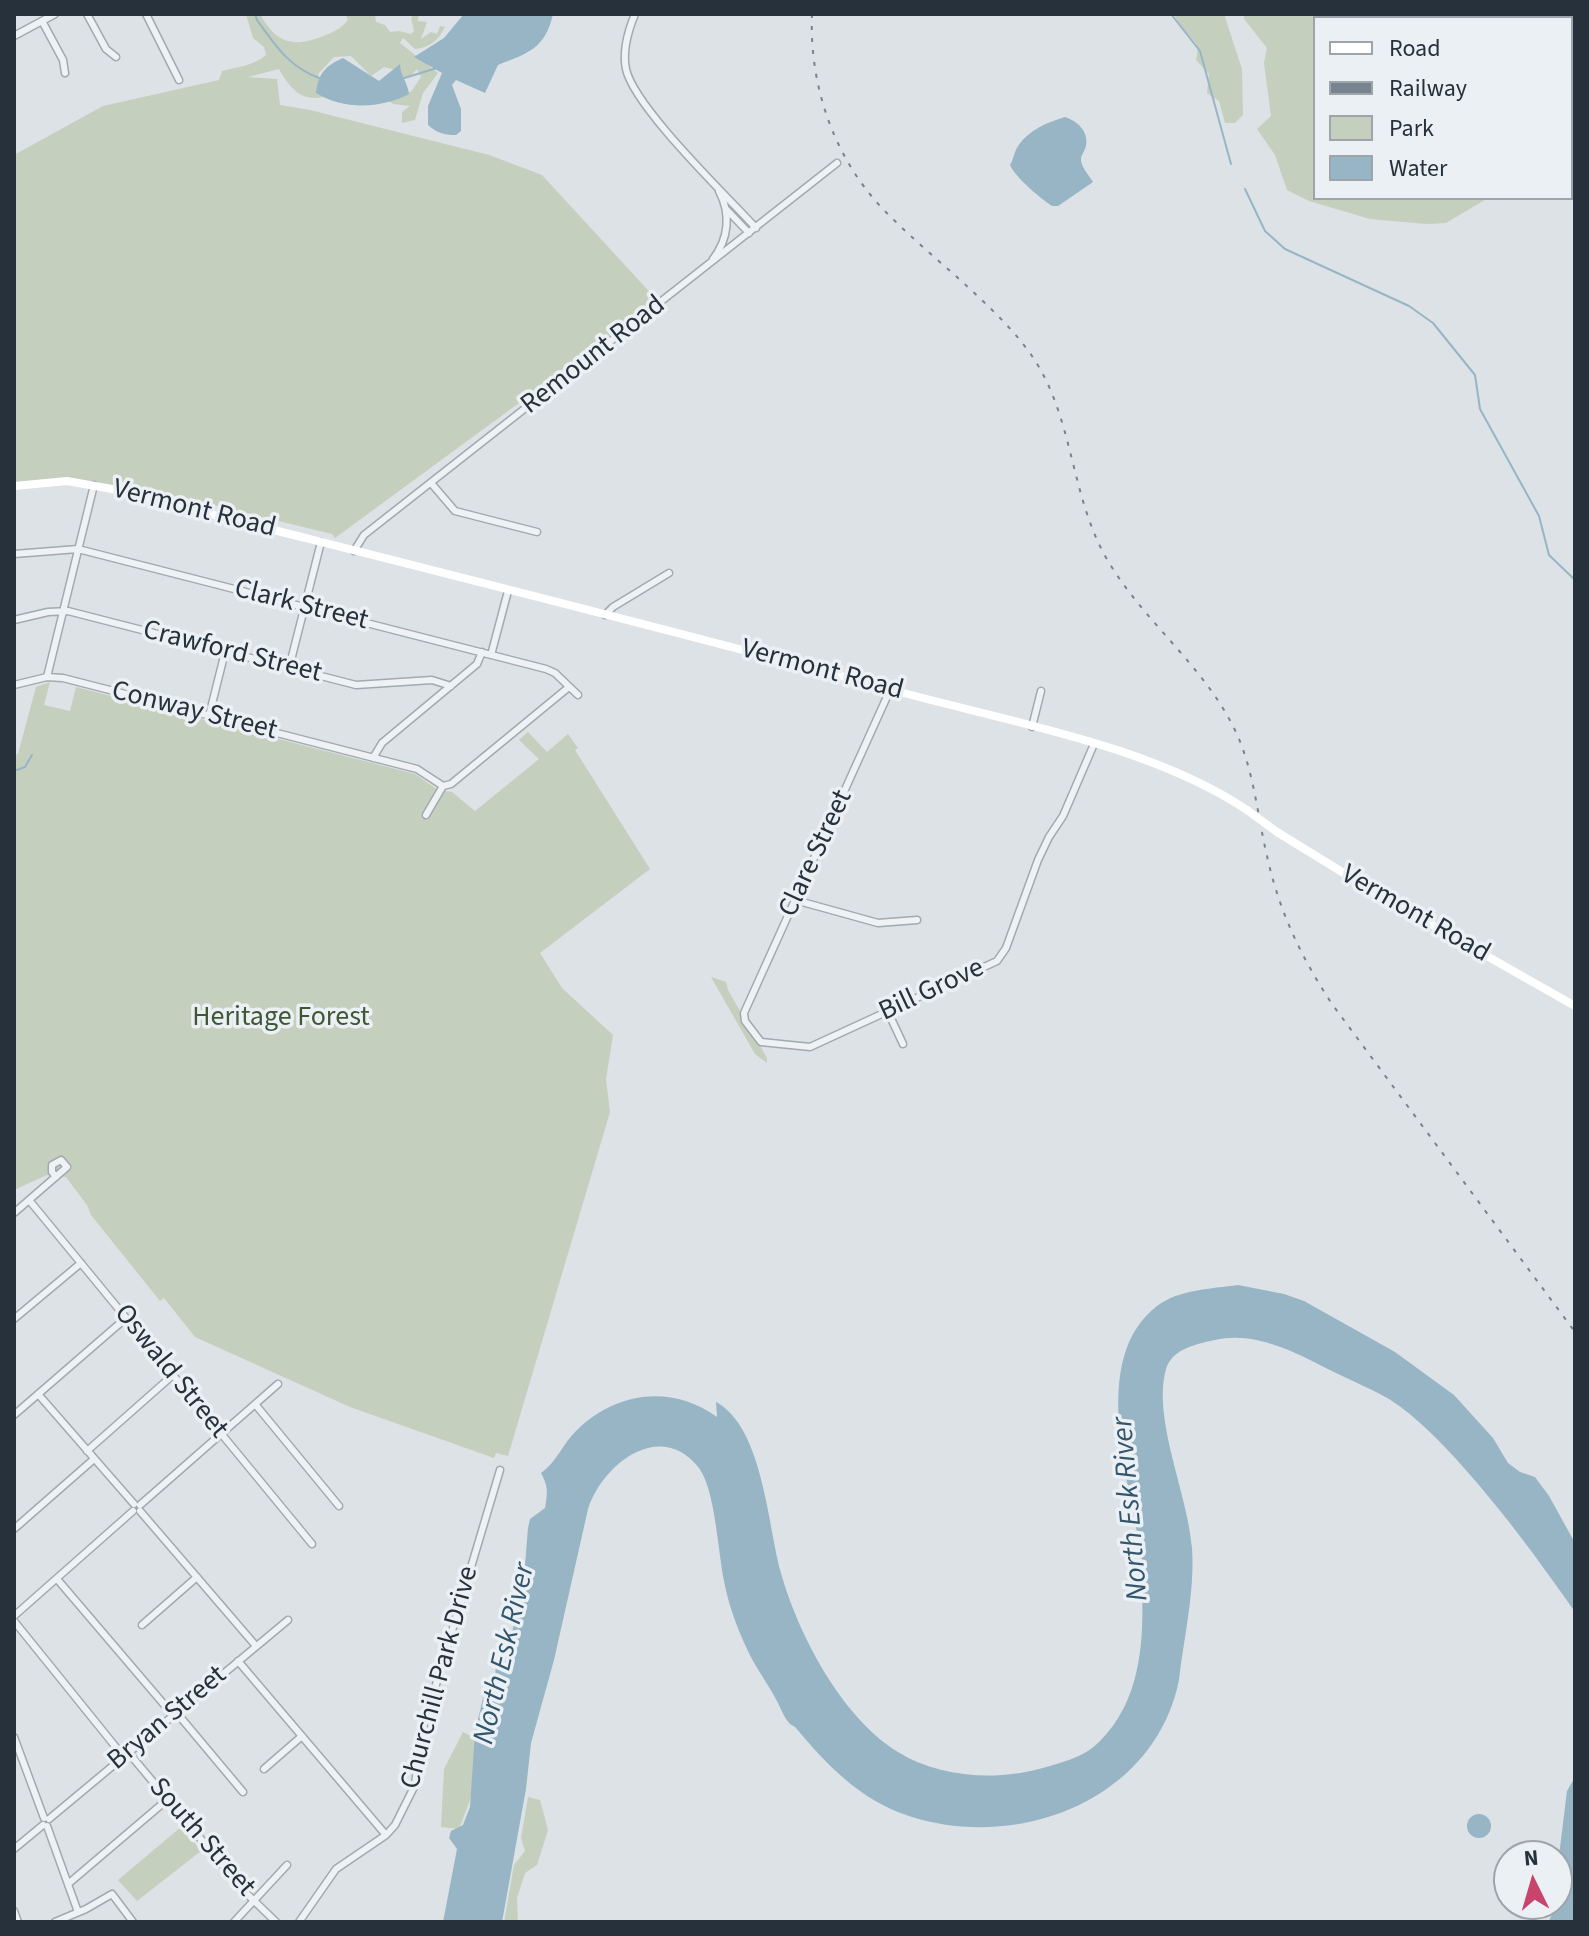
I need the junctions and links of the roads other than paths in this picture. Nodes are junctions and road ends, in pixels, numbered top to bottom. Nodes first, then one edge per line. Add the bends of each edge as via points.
1 (30, 14) edge
2 (55, 14) edge
3 (87, 14) edge
4 (146, 14) edge
5 (635, 14) edge
6 (42, 21) junction
7 (34, 25) junction
8 (14, 36) edge
9 (116, 57) dead end
10 (65, 73) dead end
11 (179, 80) dead end
12 (837, 163) dead end
13 (713, 181) junction
14 (736, 205) junction
15 (728, 211) junction
16 (756, 228) junction
17 (749, 233) junction
18 (707, 267) junction
19 (431, 483) junction
20 (94, 485) junction
21 (14, 486) edge
22 (537, 532) dead end
23 (321, 542) junction
24 (78, 549) junction
25 (354, 551) junction
26 (14, 554) edge
27 (669, 573) dead end
28 (508, 591) junction
29 (305, 607) junction
30 (62, 611) junction
31 (605, 615) junction
32 (14, 620) edge
33 (225, 652) junction
34 (482, 652) junction
35 (491, 655) junction
36 (289, 668) junction
37 (47, 677) junction
38 (14, 685) edge
39 (451, 686) junction
40 (569, 687) junction
41 (890, 690) junction
42 (1041, 691) dead end
43 (578, 695) dead end
44 (209, 716) junction
45 (1032, 727) junction
46 (1094, 744) junction
47 (373, 758) junction
48 (443, 786) junction
49 (426, 815) dead end
50 (795, 900) junction
51 (917, 920) dead end
52 (1575, 1006) edge
53 (888, 1012) junction
54 (744, 1017) joint
55 (903, 1044) dead end
56 (56, 1177) junction
57 (29, 1200) junction
58 (14, 1213) edge
59 (81, 1263) junction
60 (126, 1318) junction
61 (14, 1319) edge
62 (173, 1375) junction
63 (278, 1384) dead end
64 (38, 1394) junction
65 (255, 1404) junction
66 (14, 1415) edge
67 (221, 1434) junction
68 (87, 1451) junction
69 (94, 1459) junction
70 (500, 1470) dead end
71 (339, 1506) dead end
72 (137, 1508) junction
73 (14, 1529) edge
74 (312, 1544) dead end
75 (197, 1577) junction
76 (57, 1579) junction
77 (14, 1619) edge
78 (288, 1620) dead end
79 (142, 1625) dead end
80 (256, 1646) junction
81 (238, 1661) junction
82 (174, 1713) junction
83 (302, 1736) junction
84 (14, 1737) edge
85 (126, 1754) junction
86 (264, 1769) dead end
87 (243, 1792) dead end
88 (168, 1799) junction
89 (46, 1822) junction
90 (386, 1835) junction
91 (14, 1849) edge
92 (287, 1865) dead end
93 (68, 1884) junction
94 (254, 1901) junction
95 (14, 1911) edge
96 (78, 1912) junction
97 (18, 1922) edge
98 (55, 1922) edge
99 (133, 1922) edge
100 (234, 1922) edge
101 (276, 1922) edge
102 (299, 1922) edge

1 - 7 street
2 - 6 street
3 - 9 street
4 - 11 street
5 - 13 street via 625,46 628,76 650,111
6 - 7 street
6 - 10 street
7 - 8 street
12 - 16 street, Remount Road
13 - 14 street
13 - 15 street
14 - 15 street
14 - 16 street
15 - 17 street
15 - 18 street via 725,238
16 - 17 street, Remount Road
17 - 18 street, Remount Road
18 - 19 street, Remount Road
19 - 22 street via 455,511
19 - 25 street, Remount Road via 364,535
20 - 21 street, Vermont Road via 53,481
20 - 23 street, Vermont Road
20 - 24 street
23 - 25 street, Vermont Road
23 - 29 street
24 - 26 street, Clark Street
24 - 29 street, Clark Street
24 - 30 street
25 - 28 street, Vermont Road
27 - 31 street
28 - 31 street, Vermont Road
28 - 35 street
29 - 34 street, Clark Street
29 - 36 street
30 - 32 street, Crawford Street
30 - 33 street, Crawford Street
30 - 37 street
31 - 41 street, Vermont Road
33 - 36 street, Crawford Street
33 - 44 street
34 - 35 street, Clark Street
34 - 39 street via 477,664
35 - 40 street, Clark Street via 551,670
36 - 39 street, Crawford Street via 356,685 432,680
37 - 38 street, Conway Street
37 - 44 street, Conway Street
39 - 47 street via 382,743
40 - 43 street, Clark Street
40 - 48 street
41 - 45 street, Vermont Road
41 - 50 street, Clare Street
42 - 45 street
44 - 47 street, Conway Street
45 - 46 street, Vermont Road
46 - 52 street, Vermont Road, bridge via 1197,779 1368,889
46 - 53 street, Bill Grove via 1038,860 1002,955
47 - 48 street, Conway Street via 421,770
48 - 49 street
50 - 51 street via 878,923
50 - 54 street, Clare Street
53 - 54 street, Bill Grove via 804,1047 761,1042
53 - 55 street
56 - 56 street via 67,1167 61,1160 52,1172
56 - 57 street
57 - 58 street
57 - 59 street, Oswald Street
59 - 60 street, Oswald Street
59 - 61 street
60 - 62 street, Oswald Street
60 - 64 street
62 - 67 street, Oswald Street
62 - 68 street
63 - 65 street
64 - 66 street
64 - 68 street
65 - 67 street
65 - 71 street
67 - 72 street
67 - 74 street, Oswald Street
68 - 69 street
69 - 72 street
69 - 73 street
70 - 90 street, Churchill Park Drive via 421,1735 415,1785
72 - 75 street
72 - 76 street
75 - 79 street
75 - 80 street
76 - 77 street
76 - 82 street
77 - 85 street, South Street
78 - 80 street, Bryan Street
80 - 81 street, Bryan Street
81 - 82 street, Bryan Street
81 - 83 street
82 - 85 street, Bryan Street
82 - 87 street
83 - 86 street
83 - 90 street
84 - 89 street
85 - 88 street, South Street
85 - 89 street, Bryan Street
88 - 93 street
88 - 94 street, South Street
89 - 91 street, Bryan Street
89 - 93 street
90 - 102 street via 336,1869
92 - 94 street
93 - 96 street
94 - 100 street
94 - 101 street, South Street
95 - 97 street
96 - 98 street
96 - 99 street via 112,1894

